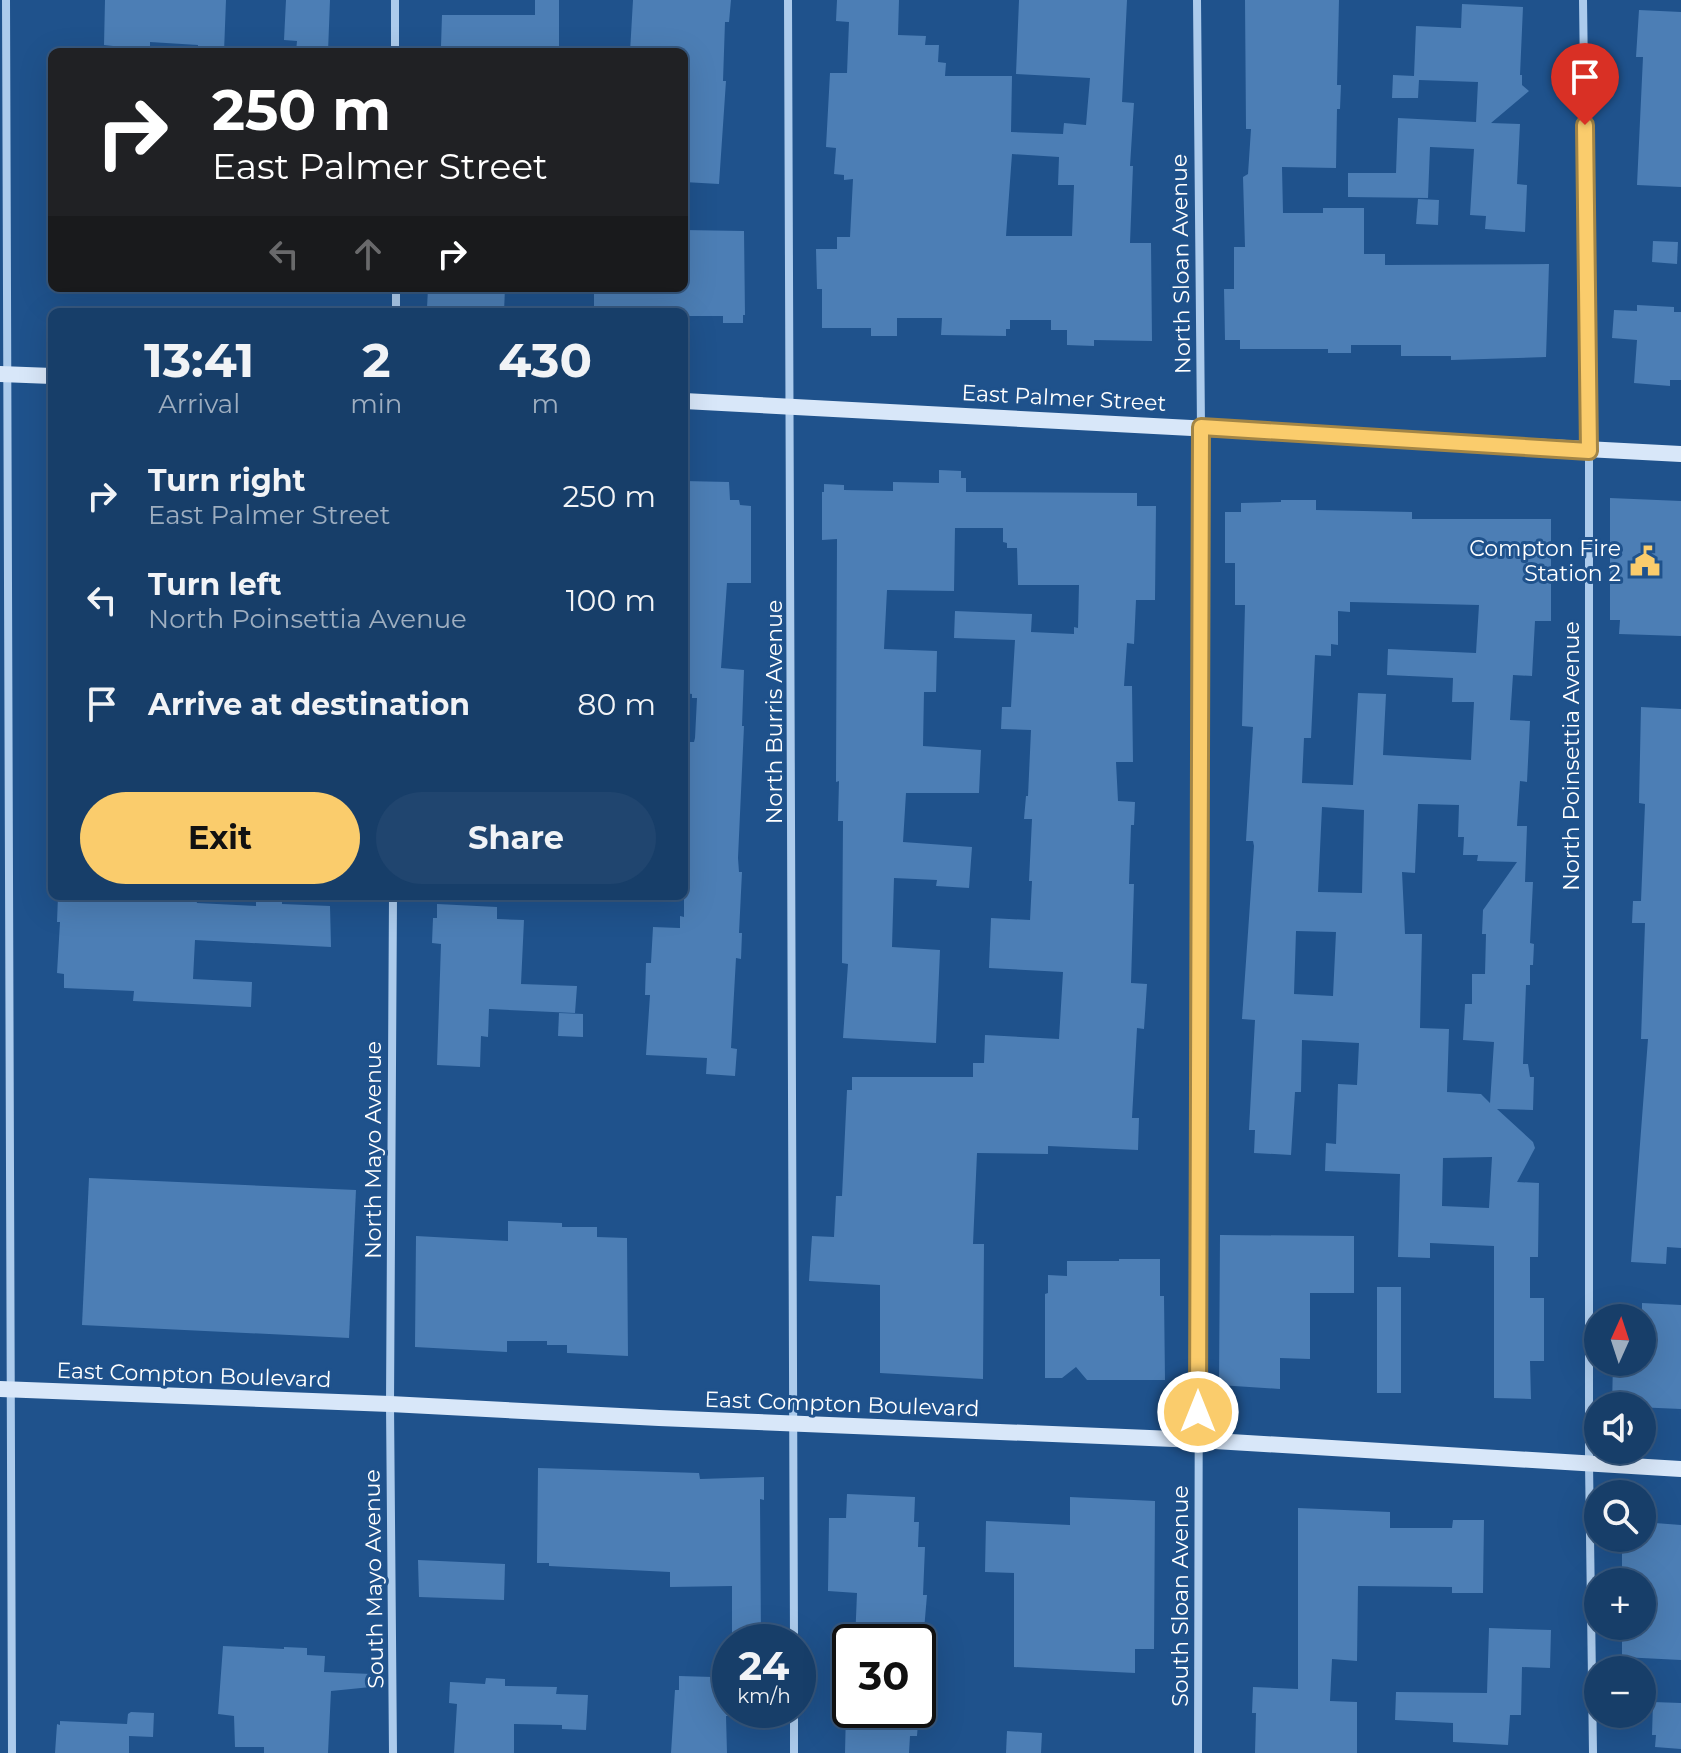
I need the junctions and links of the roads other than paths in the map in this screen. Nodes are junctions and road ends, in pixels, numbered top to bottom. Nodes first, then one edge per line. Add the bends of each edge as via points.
1 (6, 0) edge
2 (395, 0) edge
3 (788, 0) edge
4 (1197, 0) edge
5 (1583, 0) edge
6 (395, 48) edge
7 (4, 374) edge
8 (48, 376) edge
9 (688, 401) edge
10 (791, 406) junction
11 (1201, 427) junction
12 (1589, 451) junction
13 (1681, 454) edge
14 (393, 900) edge
15 (6, 1390) edge
16 (1589, 1392) edge
17 (390, 1404) junction
18 (794, 1424) junction
19 (1198, 1440) junction
20 (1584, 1463) edge
21 (1589, 1464) edge
22 (1604, 1464) edge
23 (1681, 1469) edge
24 (794, 1624) edge
25 (794, 1728) edge
26 (12, 1753) edge
27 (393, 1753) edge
28 (794, 1753) edge
29 (1198, 1753) edge
30 (1593, 1753) edge

1 - 7 street
2 - 6 street
3 - 10 street, North Burris Avenue
4 - 11 street, North Sloan Avenue
5 - 12 street, North Poinsettia Avenue
7 - 8 main road
7 - 15 street
9 - 10 main road, East Palmer Street
10 - 11 main road, East Palmer Street
10 - 18 street, North Burris Avenue
11 - 12 main road, East Palmer Street
11 - 19 street, North Sloan Avenue
12 - 13 main road, East Palmer Street
12 - 16 street, North Poinsettia Avenue
14 - 17 street, North Mayo Avenue
15 - 17 main road, East Compton Boulevard
15 - 26 street
17 - 18 main road, East Compton Boulevard
17 - 27 street, South Mayo Avenue
18 - 19 main road, East Compton Boulevard
18 - 24 street, North Burris Avenue
19 - 20 main road, East Compton Boulevard
19 - 29 street, South Sloan Avenue
21 - 30 street, North Poinsettia Avenue
22 - 23 main road, East Compton Boulevard
25 - 28 street

